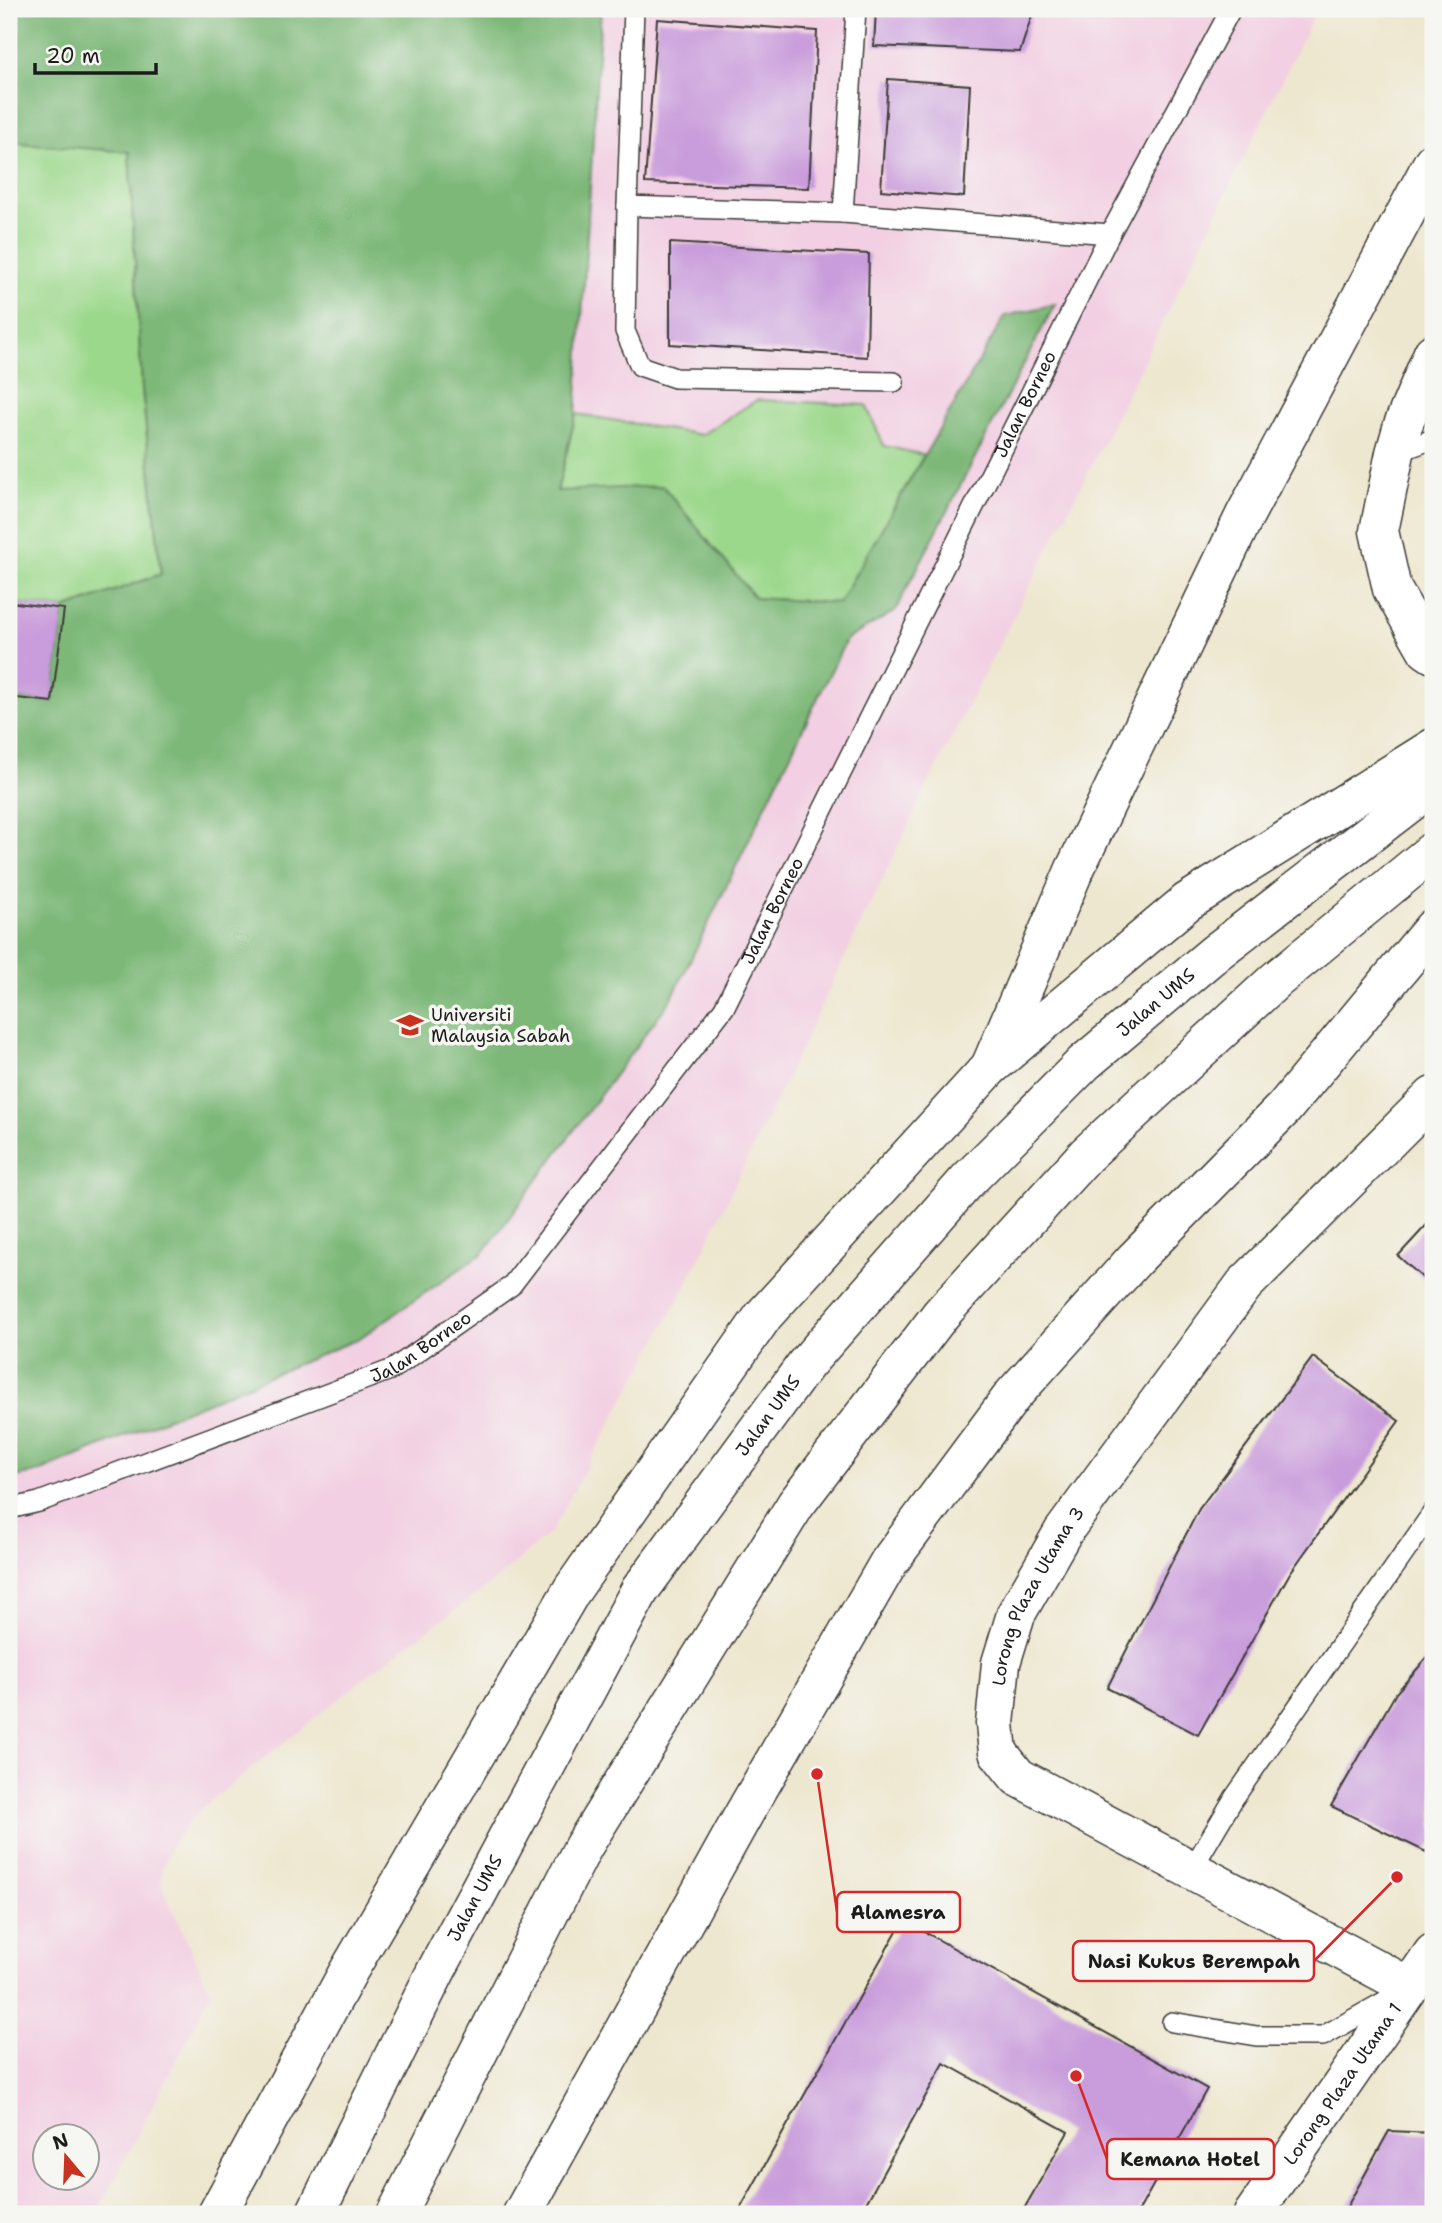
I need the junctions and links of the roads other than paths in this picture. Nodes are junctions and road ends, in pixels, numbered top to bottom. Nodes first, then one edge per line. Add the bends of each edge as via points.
1 (634, 9) edge
2 (856, 9) edge
3 (1231, 9) edge
4 (1433, 162) edge
5 (627, 206) junction
6 (843, 213) junction
7 (1110, 234) junction
8 (1433, 353) edge
9 (894, 382) dead end
10 (1433, 439) edge
11 (1395, 453) junction
12 (1433, 654) edge
13 (1433, 748) edge
14 (1433, 785) edge
15 (1433, 851) edge
16 (1433, 928) edge
17 (990, 1067) junction
18 (1433, 1096) edge
19 (9, 1510) edge
20 (1433, 1512) edge
21 (1192, 1869) junction
22 (1433, 1953) edge
23 (1410, 1987) junction
24 (1171, 2022) dead end
25 (217, 2214) edge
26 (315, 2214) edge
27 (396, 2214) edge
28 (522, 2214) edge
29 (1253, 2214) edge

1 - 5 lane
2 - 6 lane
3 - 7 lane, Jalan Borneo
4 - 17 main road via 1245,515 1074,871
5 - 6 lane
5 - 9 lane via 625,331 639,366 675,378
6 - 7 lane
7 - 19 lane, Jalan Borneo via 724,1008 511,1286 393,1369
8 - 11 main road
10 - 11 lane
11 - 12 main road via 1379,531 1392,589
13 - 17 main road via 1186,902
14 - 26 main road, Jalan UMS via 1215,953 1084,1063 967,1181 806,1364 640,1590 437,1969
15 - 27 main road via 1276,980 1086,1155 941,1314 796,1504 583,1847
16 - 28 main road via 1284,1108 1134,1260 1013,1395 889,1562
17 - 25 main road via 764,1315 572,1590 348,1972
18 - 21 main road, Lorong Plaza Utama 3 via 1244,1285 1063,1532 1016,1614 1001,1662 995,1724 998,1752 1018,1777
20 - 21 lane via 1234,1798
21 - 23 main road, Lorong Plaza Utama 3
22 - 23 main road, Lorong Plaza Utama 1
23 - 24 lane via 1323,2036 1257,2036
23 - 29 main road, Lorong Plaza Utama 1

